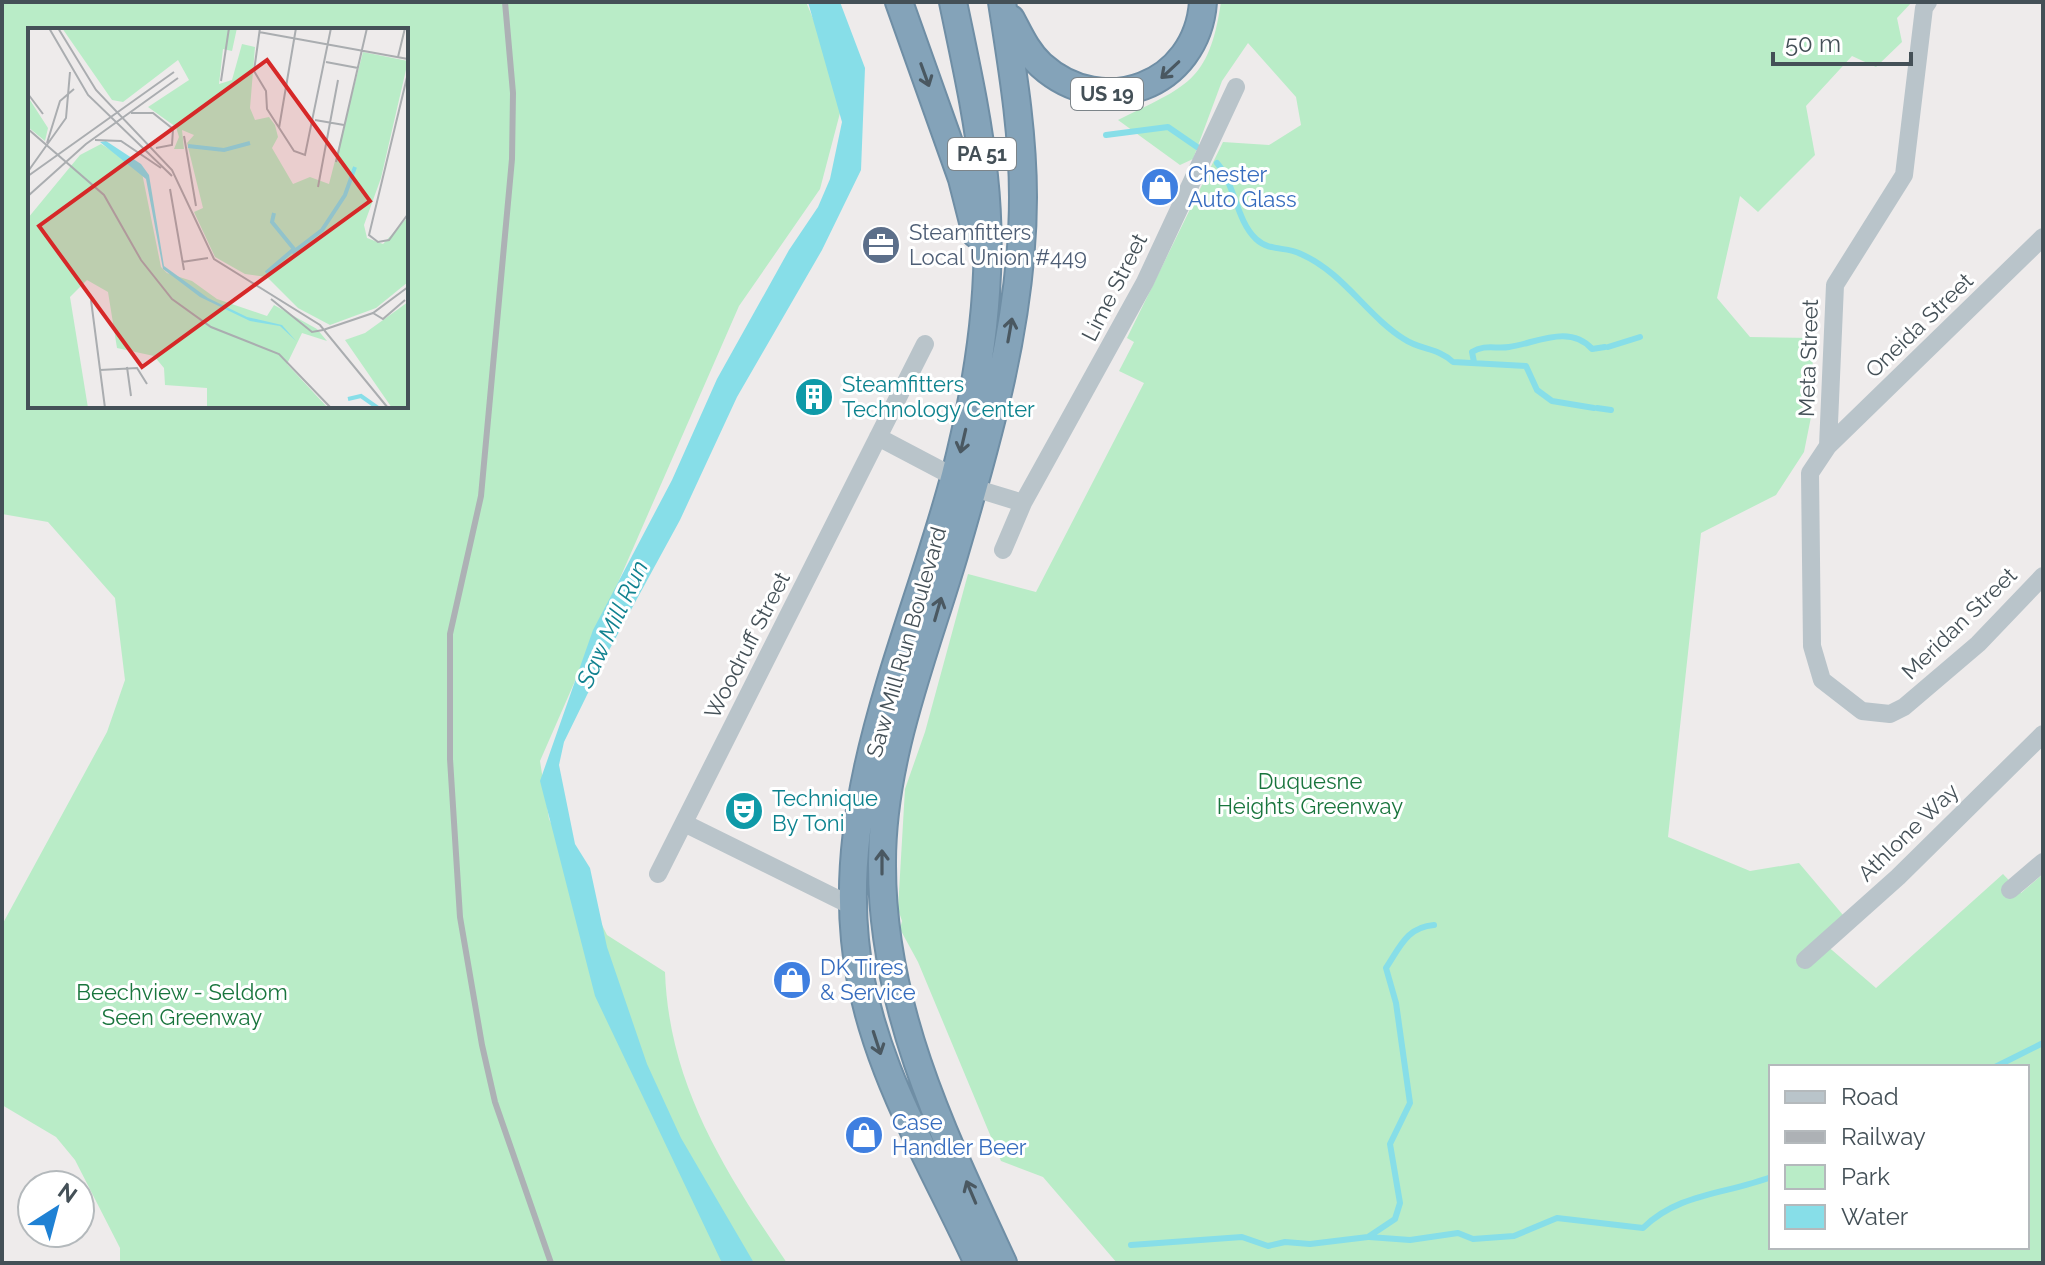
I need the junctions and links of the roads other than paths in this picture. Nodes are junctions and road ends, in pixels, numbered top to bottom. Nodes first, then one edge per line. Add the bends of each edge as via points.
1 (899, 2) edge
2 (953, 2) edge
3 (1002, 2) edge
4 (1203, 2) edge
5 (1928, 2) edge
6 (1236, 87) dead end
7 (2043, 237) edge
8 (986, 309) junction
9 (925, 344) dead end
10 (878, 437) junction
11 (1828, 446) junction
12 (964, 482) junction
13 (1023, 503) junction
14 (1003, 550) dead end
15 (2043, 576) edge
16 (1862, 711) joint
17 (2043, 734) edge
18 (684, 823) junction
19 (2043, 862) edge
20 (658, 874) dead end
21 (2010, 890) dead end
22 (852, 906) junction
23 (886, 940) junction
24 (1805, 960) dead end
25 (978, 1263) edge
26 (1003, 1263) edge

1 -> 8 highway via 972,212
2 - 8 highway, Saw Mill Run Boulevard / PA 51 via 985,180
4 -> 3 highway, US 19 via 1191,45 1172,70 1141,89 1107,94 1071,85 1043,66
12 -> 3 highway, Saw Mill Run Boulevard via 1006,356 1022,235 1019,121
5 - 11 street, Meta Street via 1904,175 1835,285
6 - 13 street, Lime Street via 1132,307
7 - 11 street, Oneida Street
8 -> 12 highway, Saw Mill Run Boulevard
9 - 10 street, Woodruff Street
10 - 12 street
10 - 18 street, Woodruff Street
11 - 16 street, Meta Street via 1810,473 1812,646 1822,680
12 - 13 street
12 - 22 highway, Saw Mill Run Boulevard via 867,774 855,841
23 -> 12 highway, Saw Mill Run Boulevard via 882,832 890,778
13 - 14 street, Lime Street
15 - 16 street, Meridan Street via 1978,644 1904,707 1890,714
17 - 24 street, Athlone Way
18 - 20 street, Woodruff Street
18 - 22 street
19 - 21 street
22 - 23 highway
22 -> 25 highway, Saw Mill Run Boulevard via 861,980 880,1054
26 -> 23 highway, Saw Mill Run Boulevard via 906,1035

